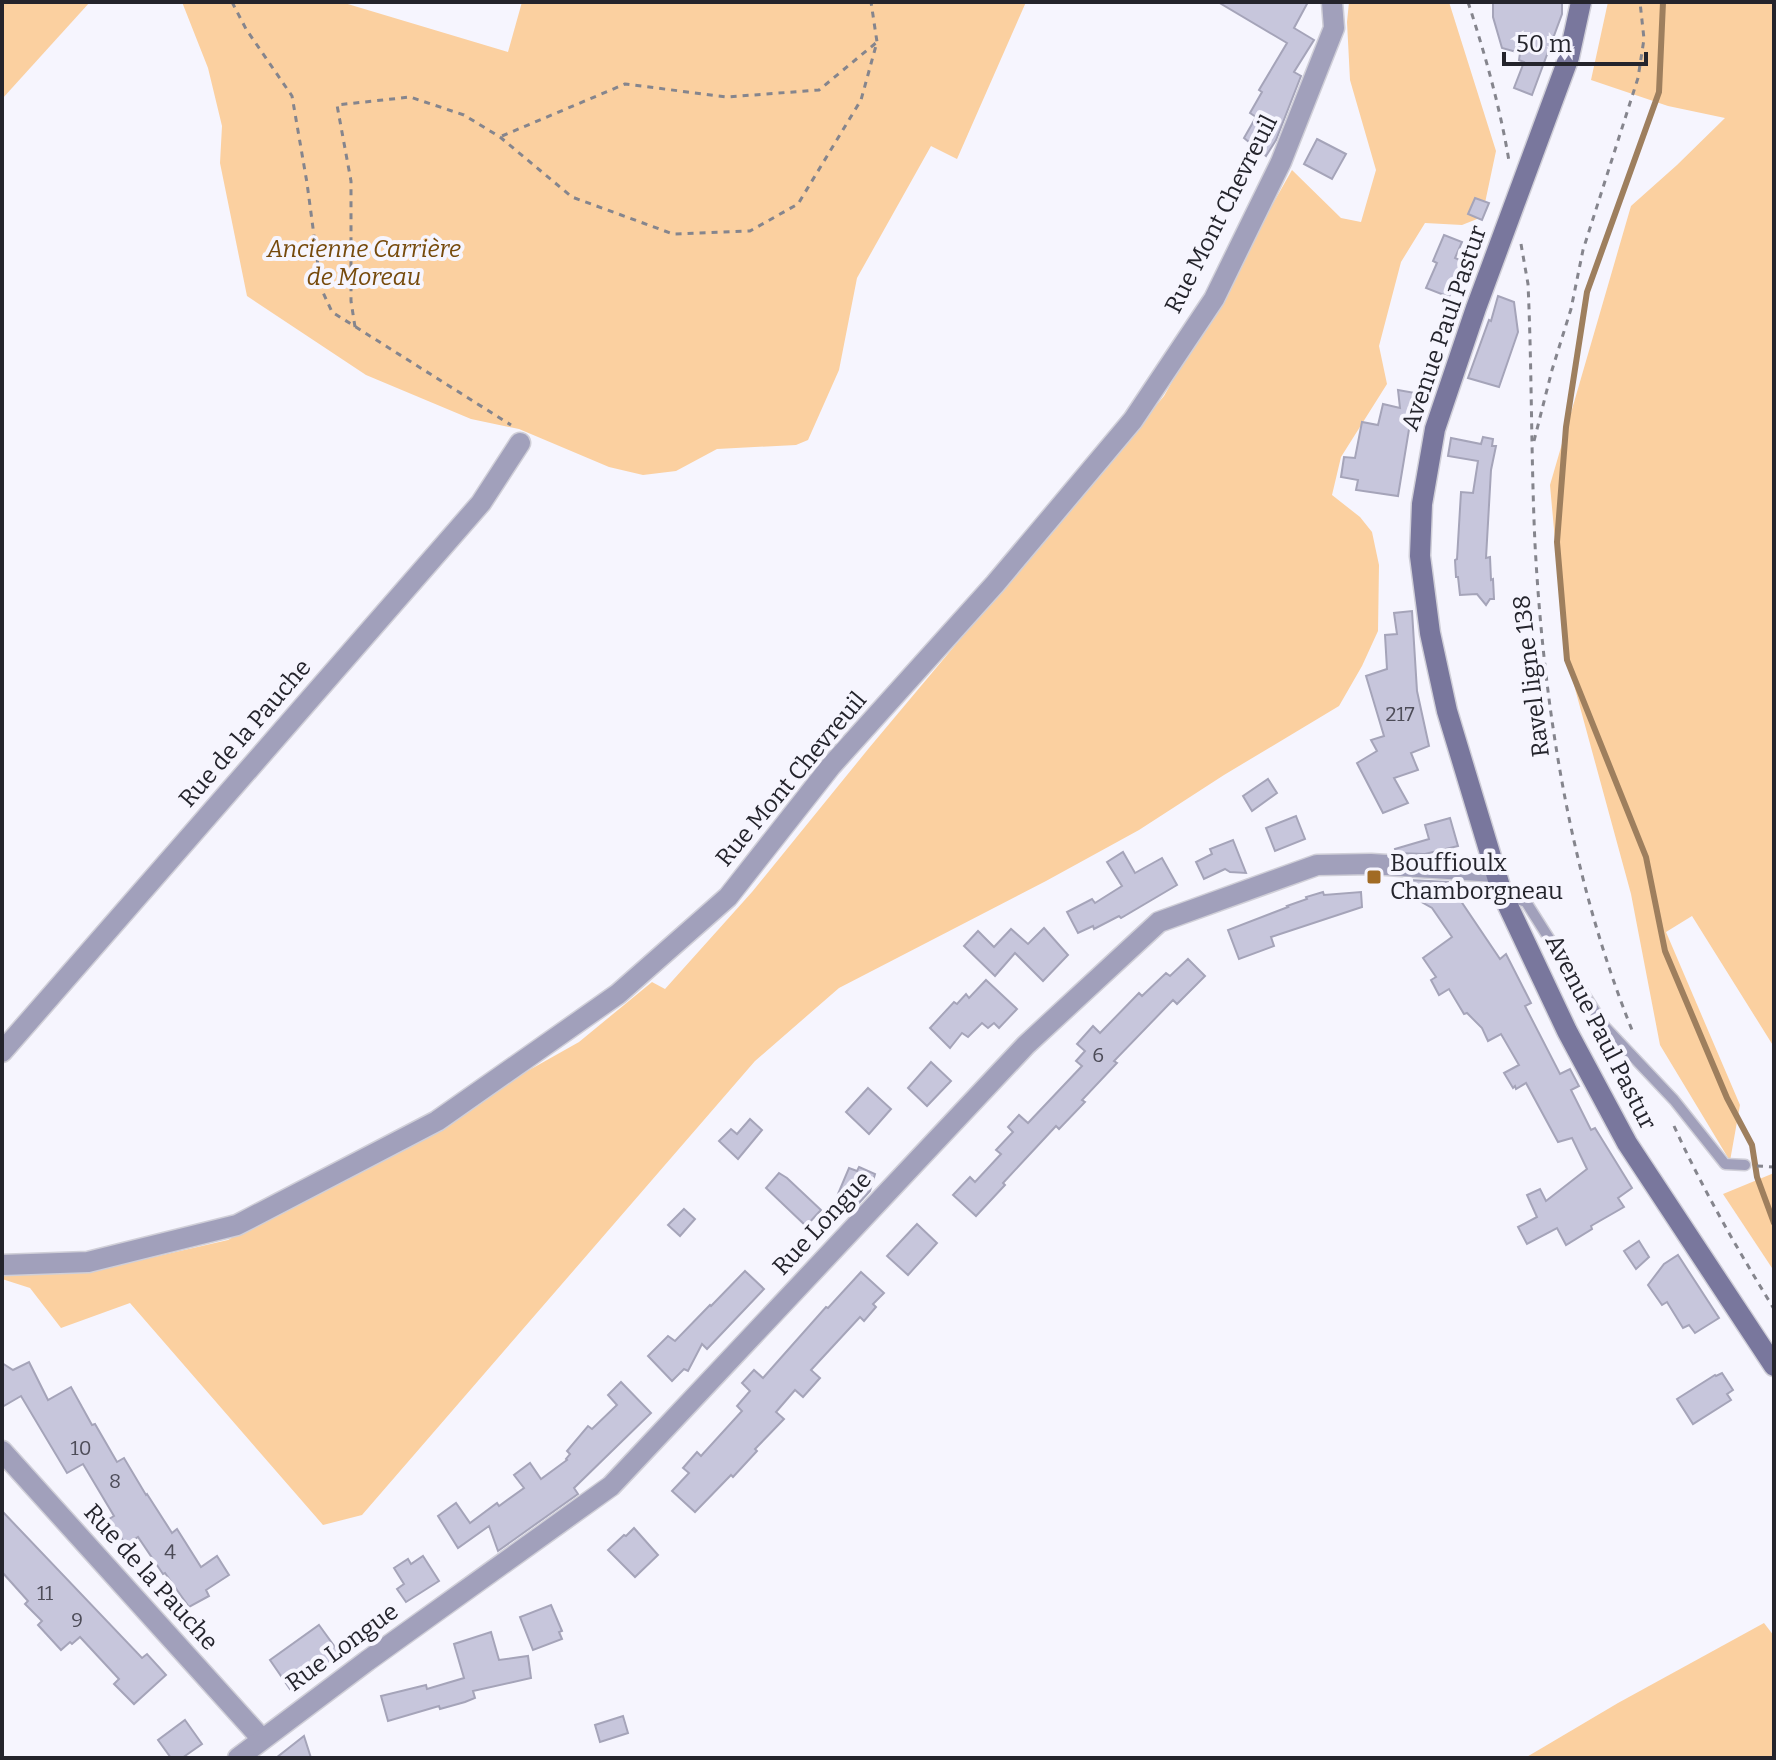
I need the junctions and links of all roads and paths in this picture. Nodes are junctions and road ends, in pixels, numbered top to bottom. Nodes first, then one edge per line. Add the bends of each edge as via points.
1 (232, 2) edge
2 (871, 2) edge
3 (1332, 2) edge
4 (1468, 2) edge
5 (1581, 2) edge
6 (1640, 2) edge
7 (877, 42) junction
8 (500, 137) junction
9 (1515, 202) junction
10 (1521, 243) dead end
11 (355, 327) junction
12 (520, 443) joint
13 (1533, 445) junction
14 (1495, 872) junction
15 (1502, 893) junction
16 (1638, 1044) dead end
17 (2, 1052) edge
18 (1672, 1122) dead end
19 (1745, 1165) dead end
20 (1765, 1166) dead end
21 (1774, 1167) edge
22 (2, 1265) edge
23 (1774, 1309) edge
24 (1774, 1366) edge
25 (2, 1451) edge
26 (262, 1739) junction
27 (238, 1758) edge

1 - 11 path via 292,96 321,288 332,312
2 - 7 path
3 - 22 street, Rue Mont Chevreuil via 1334,28 1281,162 1214,299 1133,420 831,766 728,897 618,994 437,1121 237,1225 88,1262
4 - 9 path via 1502,118
5 - 9 main road, Avenue Paul Pastur via 1569,57
6 - 13 path via 1644,39 1638,78 1583,250
7 - 8 path via 819,90 727,97 625,84
7 - 8 path via 861,100 798,204 750,231 673,234 572,197
8 - 11 path via 464,115 410,97 337,105 351,181
9 - 14 main road, Avenue Paul Pastur via 1435,429 1420,543 1430,633 1447,711
10 - 13 path, Ravel ligne 138 via 1528,284
11 - 12 path via 513,426
12 - 17 street, Rue de la Pauche via 481,503
13 - 16 path, Ravel ligne 138 via 1541,620 1562,775 1598,935
14 - 15 main road, Avenue Paul Pastur
14 - 26 street, Rue Longue via 1317,865 1159,922 1026,1045 611,1486
15 - 19 lane via 1526,902 1605,1027 1725,1164
15 - 24 main road, Avenue Paul Pastur via 1627,1143
18 - 23 path
20 - 21 path
25 - 26 street, Rue de la Pauche
26 - 27 street, Rue Longue

